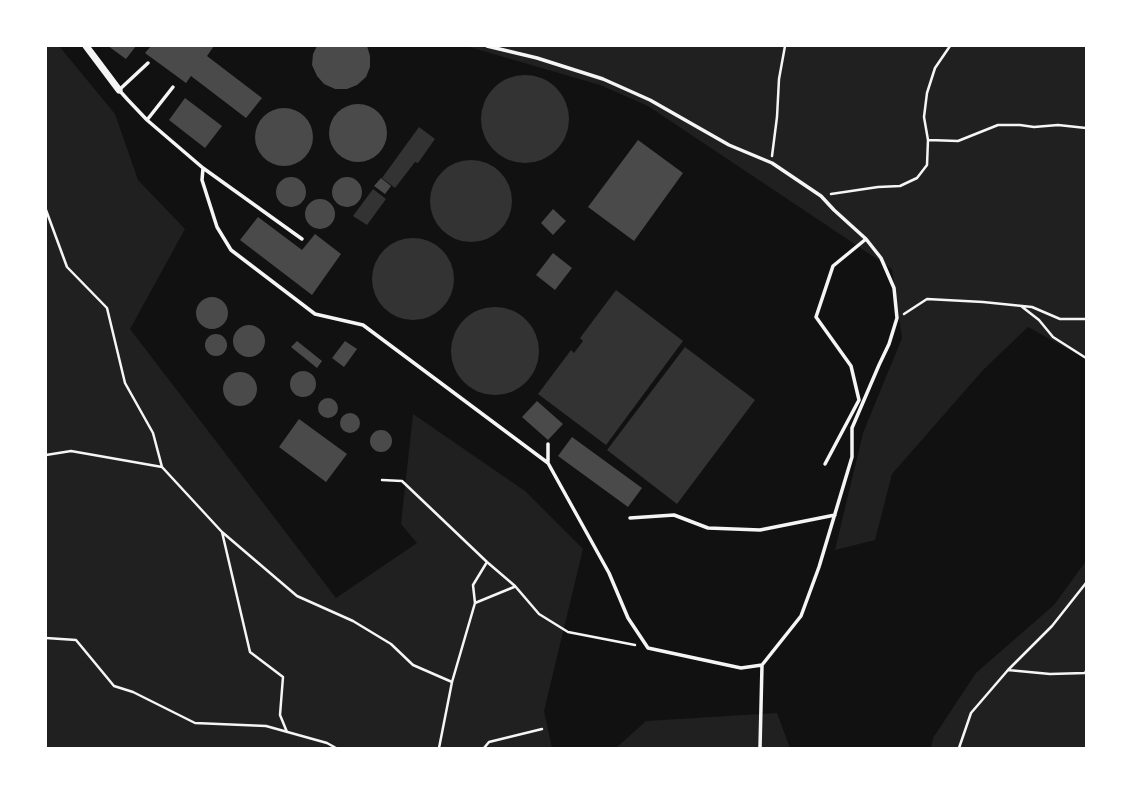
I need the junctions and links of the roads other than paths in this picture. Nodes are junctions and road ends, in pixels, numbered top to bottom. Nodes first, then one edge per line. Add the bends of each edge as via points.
1 (86, 46) edge
2 (487, 46) edge
3 (148, 62) dead end
4 (173, 86) dead end
5 (119, 90) junction
6 (147, 120) junction
7 (203, 168) junction
8 (866, 239) junction
9 (302, 240) dead end
10 (548, 444) dead end
11 (548, 463) junction
12 (825, 464) dead end
13 (835, 514) junction
14 (630, 518) dead end
15 (762, 665) junction
16 (760, 748) edge

1 - 5 street
2 - 8 lane via 603,79 650,100 729,145 772,163 821,195
3 - 5 lane
4 - 6 lane
5 - 6 lane
6 - 7 lane
7 - 9 lane
7 - 11 lane via 202,180 217,227 231,250 314,314 363,325
8 - 12 lane via 833,266 816,317 851,366 859,400
8 - 13 lane via 881,258 894,288 897,318 852,428 852,457
10 - 11 lane
11 - 15 lane via 648,648 741,668
13 - 14 lane via 760,530 708,528 674,515
13 - 15 lane via 801,616
15 - 16 lane

